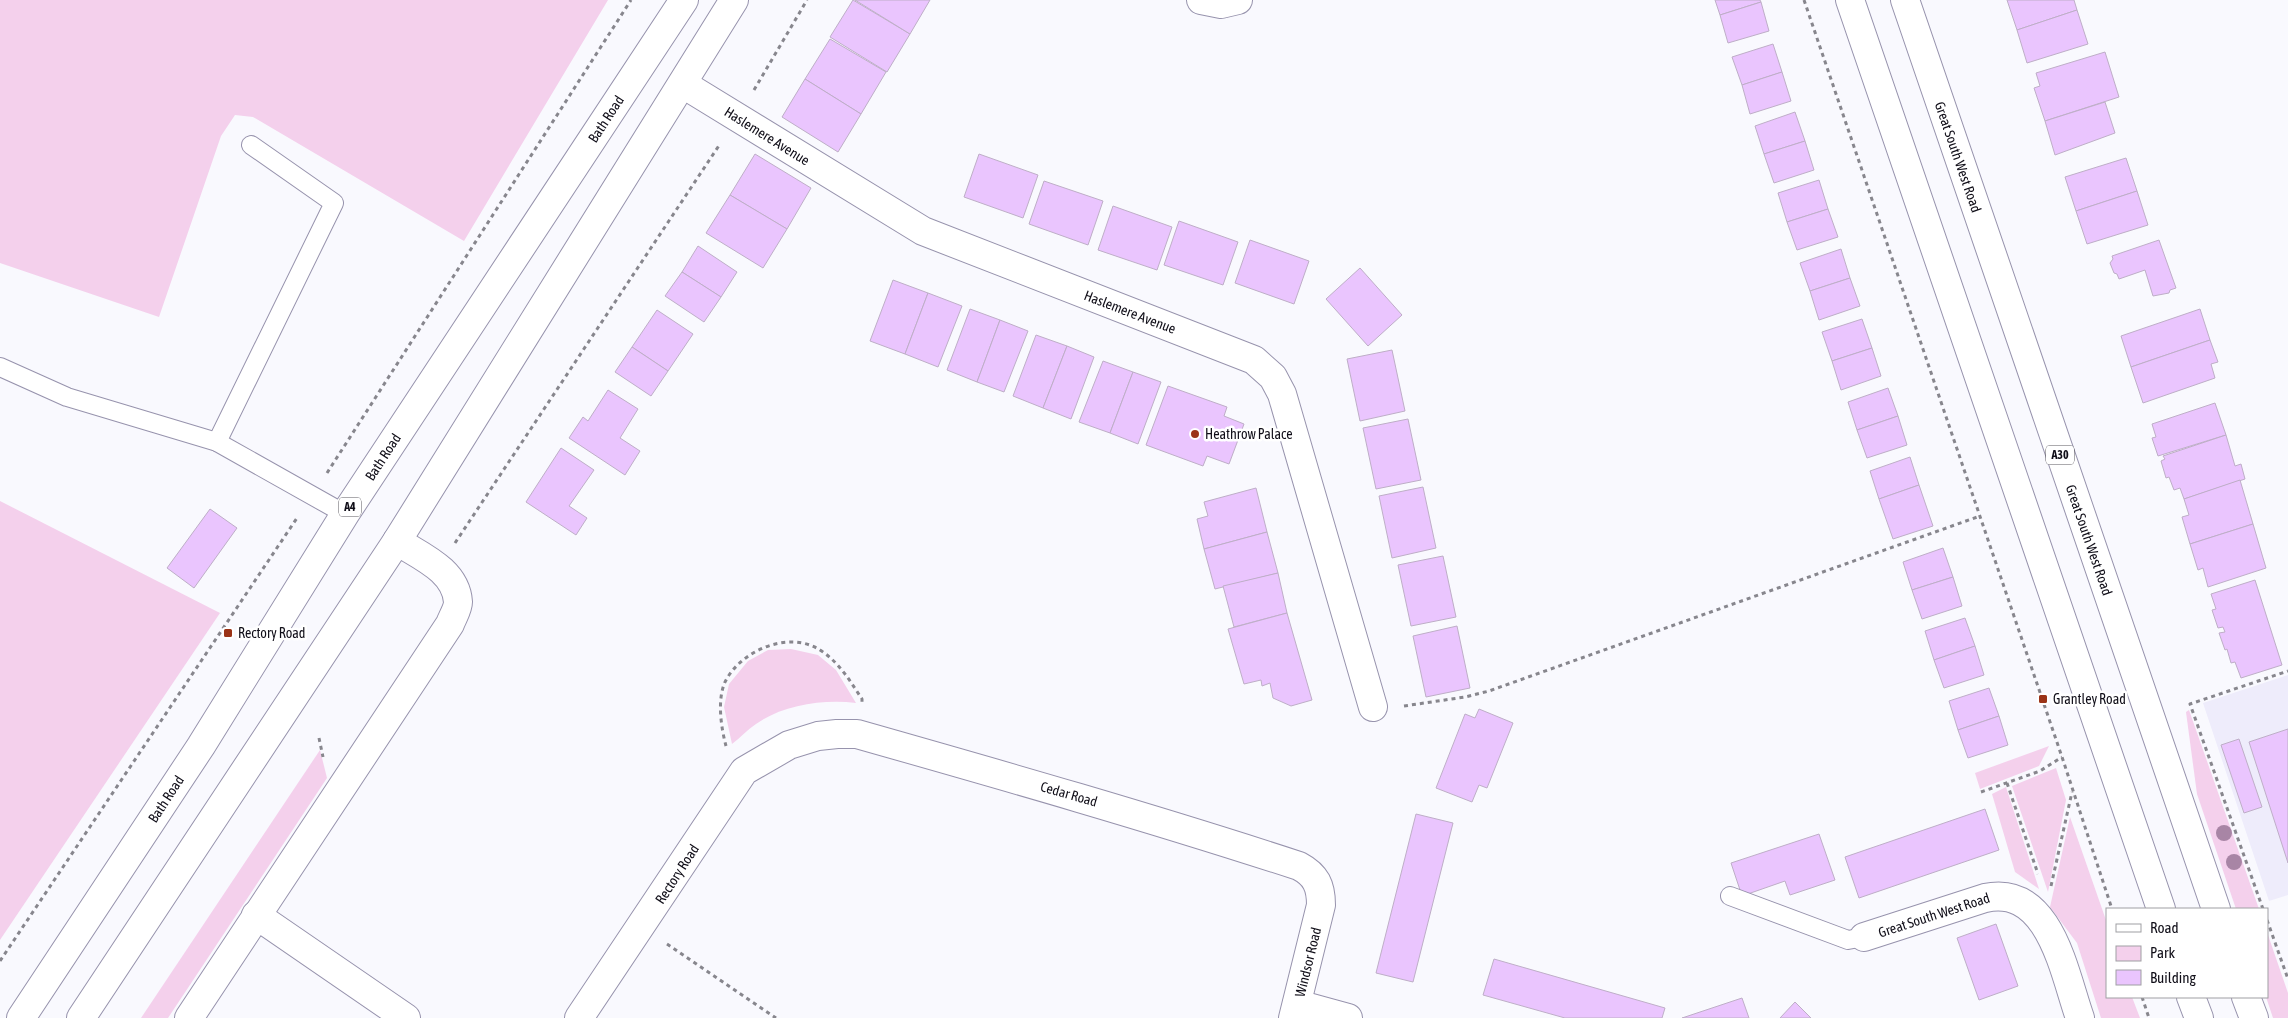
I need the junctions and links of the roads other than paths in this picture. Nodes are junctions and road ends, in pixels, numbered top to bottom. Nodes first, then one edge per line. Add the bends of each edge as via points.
1 (684, 0) edge
2 (734, 0) edge
3 (1201, 0) edge
4 (1238, 0) edge
5 (1850, 0) edge
6 (1905, 0) edge
7 (682, 84) junction
8 (251, 145) dead end
9 (0, 367) edge
10 (218, 442) junction
11 (345, 514) junction
12 (397, 541) junction
13 (1373, 707) road end
14 (789, 745) joint
15 (1730, 896) dead end
16 (1322, 905) joint
17 (2161, 908) edge
18 (2216, 908) edge
19 (256, 915) junction
20 (1864, 938) joint
21 (2191, 998) edge
22 (2246, 998) edge
23 (1295, 1011) edge
24 (21, 1018) edge
25 (81, 1018) edge
26 (189, 1018) edge
27 (406, 1018) edge
28 (579, 1018) edge
29 (1348, 1018) edge
30 (2080, 1018) edge
31 (2199, 1018) edge
32 (2254, 1018) edge

1 - 11 main road, Bath Road / A4
2 - 7 main road
3 - 4 main road via 1221,4
5 - 17 main road
6 - 18 main road, Great South West Road / A30
7 - 12 main road
7 - 13 main road, Haslemere Avenue via 923,231 1254,360 1274,377 1282,394
8 - 10 lane via 334,203
9 - 10 lane via 67,397
10 - 11 lane
11 - 24 main road, Bath Road / A4 via 254,664
12 - 19 main road via 439,567 452,582 458,604 450,624
12 - 25 main road
14 - 16 main road, Cedar Road via 818,736 857,734 1167,823 1299,866 1317,880
14 - 28 main road, Rectory Road via 744,771
15 - 20 lane via 1848,940
16 - 23 main road, Windsor Road
19 - 26 main road
19 - 27 main road
20 - 30 main road, Great South West Road via 1997,895 2044,909
21 - 31 main road
22 - 32 main road
23 - 29 main road

